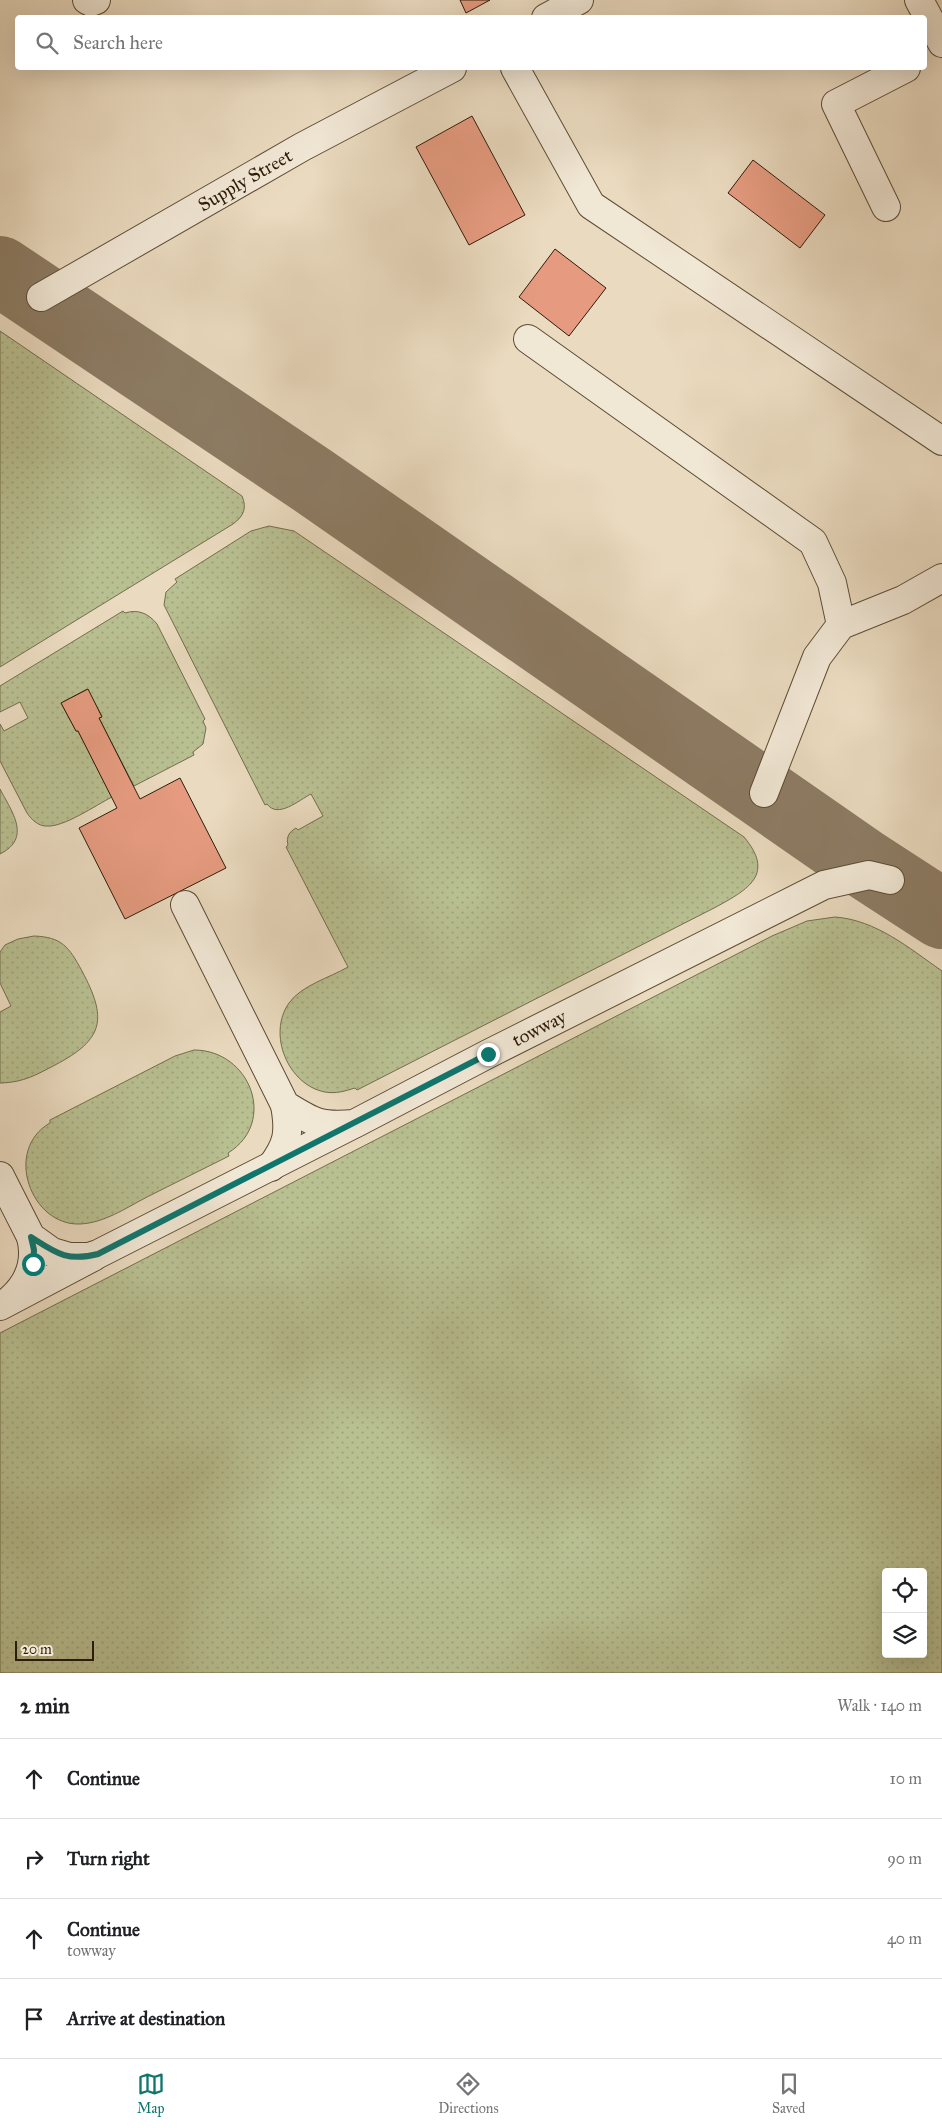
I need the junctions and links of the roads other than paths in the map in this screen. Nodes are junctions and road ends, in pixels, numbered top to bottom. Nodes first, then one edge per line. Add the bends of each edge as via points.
1 (87, 0) edge
2 (96, 0) edge
3 (579, 0) edge
4 (552, 15) edge
5 (942, 49) edge
6 (927, 56) edge
7 (448, 70) edge
8 (516, 70) edge
9 (902, 70) edge
10 (886, 207) dead end
11 (41, 297) dead end
12 (528, 339) dead end
13 (942, 441) edge
14 (942, 578) edge
15 (842, 625) junction
16 (764, 794) dead end
17 (890, 880) dead end
18 (185, 905) dead end
19 (285, 1105) junction
20 (354, 1124) junction
21 (271, 1166) junction
22 (0, 1176) edge
23 (31, 1237) junction
24 (98, 1254) junction
25 (3, 1305) edge

1 - 2 street
3 - 4 street
5 - 6 street
7 - 11 street, Supply Street via 302,147
8 - 13 street via 591,205
9 - 10 street via 836,104
12 - 15 street via 813,542 832,583
14 - 15 street via 903,600
15 - 16 street via 816,656
17 - 20 street, towway via 869,875 824,885
18 - 19 street, towway
19 - 20 street, towway via 316,1123 331,1126
19 - 21 street via 289,1126 281,1153
20 - 21 street
21 - 24 street
22 - 23 street
23 - 24 street via 52,1252 69,1257
23 - 25 street via 34,1250 31,1270 18,1292
24 - 25 street

